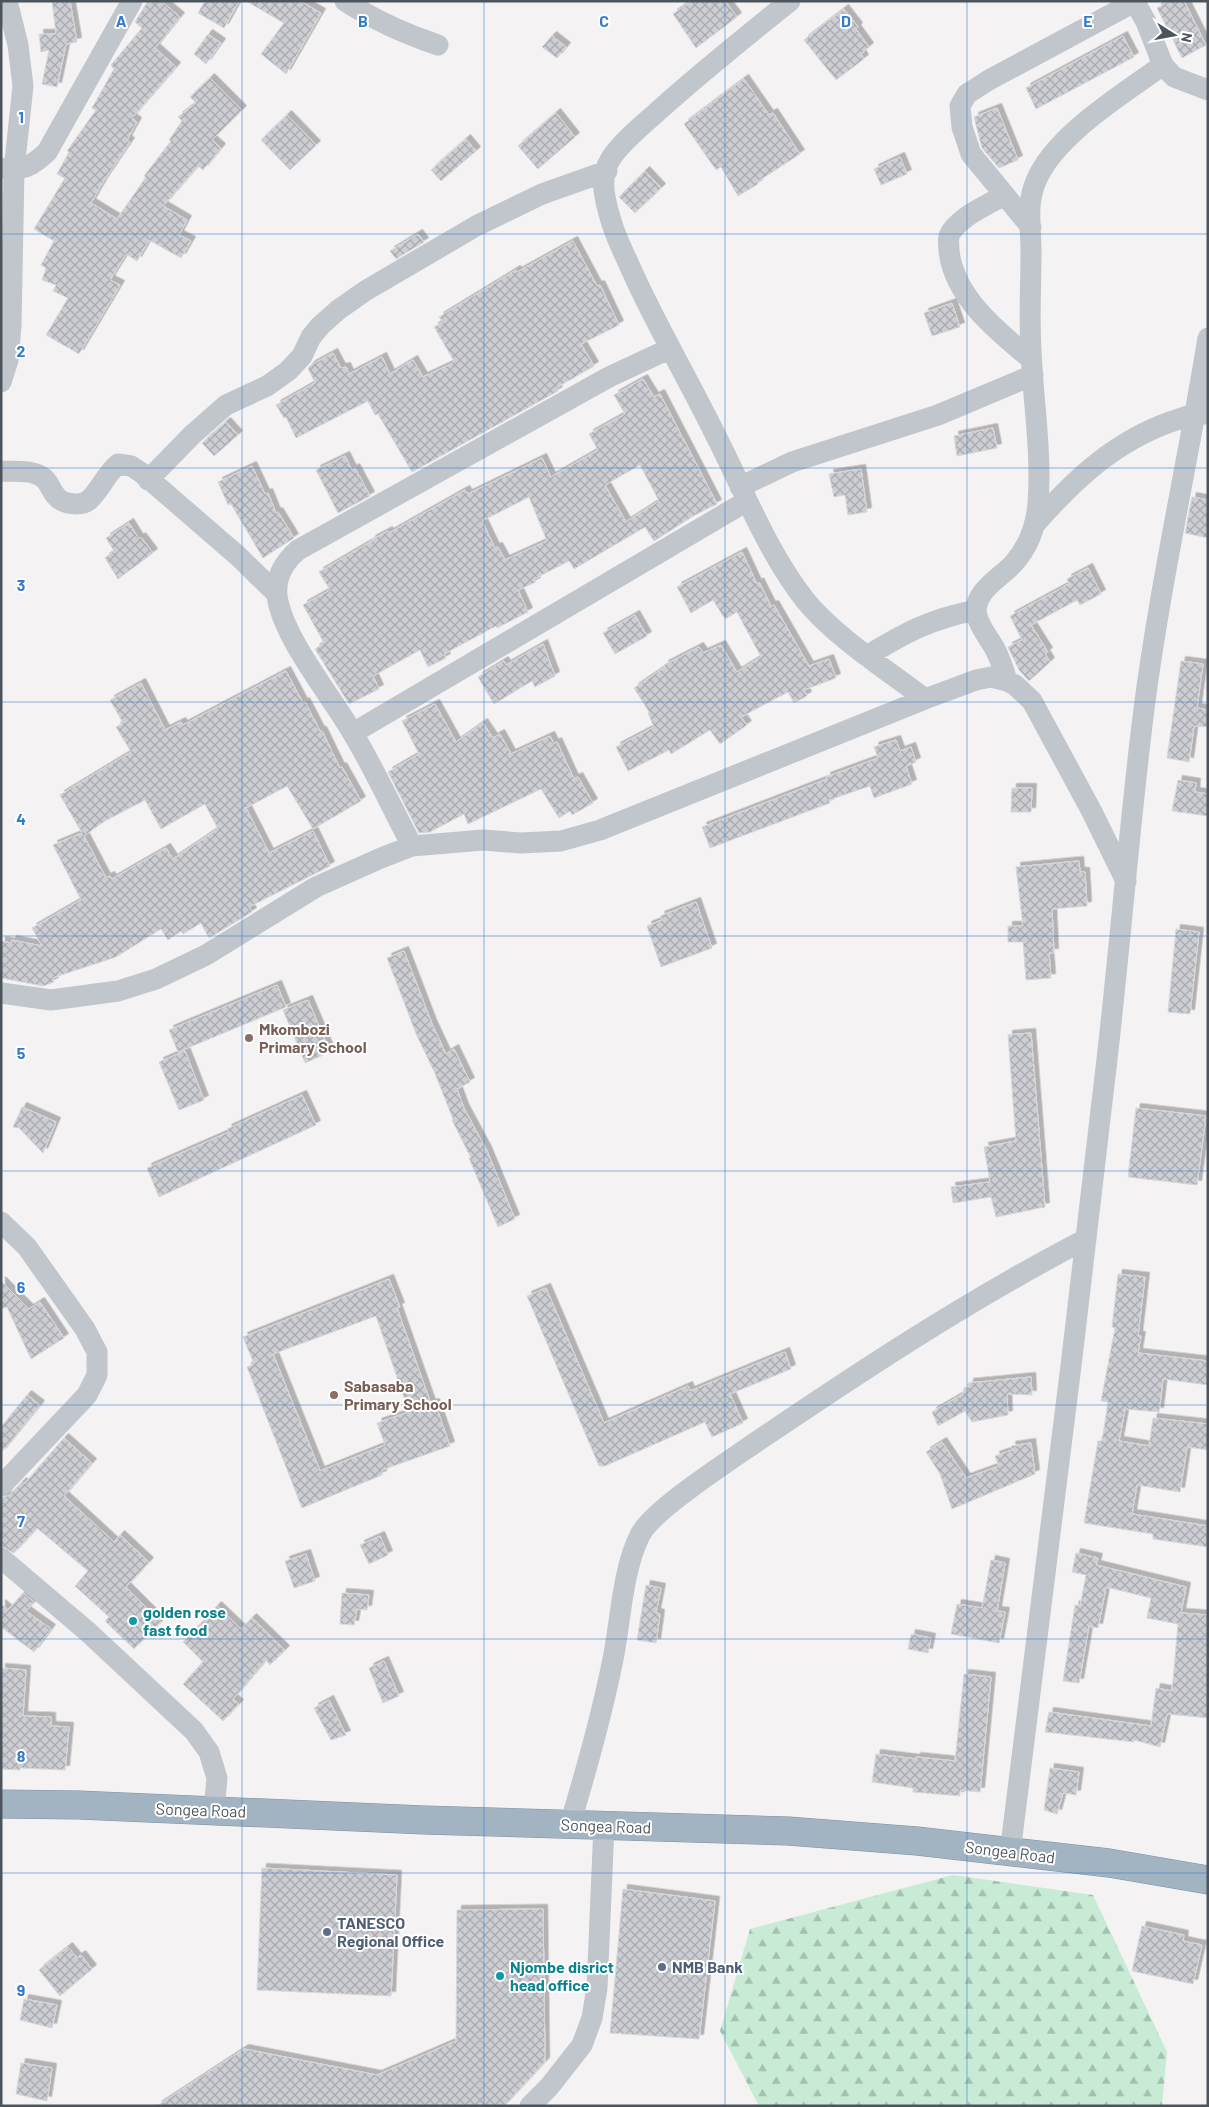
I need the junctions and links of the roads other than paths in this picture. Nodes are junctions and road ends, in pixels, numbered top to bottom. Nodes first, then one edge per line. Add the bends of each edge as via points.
1 (7, 1) edge
2 (132, 1) edge
3 (344, 1) edge
4 (790, 1) edge
5 (1136, 1) edge
6 (438, 45) dead end
7 (1163, 66) junction
8 (1208, 90) edge
9 (8, 169) edge
10 (607, 171) junction
11 (1005, 195) junction
12 (1031, 226) junction
13 (1208, 338) edge
14 (669, 349) junction
15 (1032, 367) junction
16 (1, 382) edge
17 (1202, 413) edge
18 (1, 471) edge
19 (148, 480) junction
20 (743, 494) junction
21 (1036, 523) junction
22 (277, 594) junction
23 (976, 610) junction
24 (867, 656) junction
25 (1007, 681) junction
26 (925, 699) junction
27 (353, 733) junction
28 (412, 846) junction
29 (1126, 882) junction
30 (1, 993) edge
31 (1, 1222) edge
32 (1086, 1239) junction
33 (1, 1486) edge
34 (1, 1558) edge
35 (1, 1804) edge
36 (214, 1810) junction
37 (570, 1824) junction
38 (604, 1826) junction
39 (1010, 1853) junction
40 (1208, 1880) edge
41 (530, 2106) edge

1 - 9 street via 18,45 23,86
2 - 9 street via 47,152 28,166
3 - 6 street via 393,28
4 - 10 street via 721,56 635,132 610,160
5 - 7 street
5 - 11 street via 967,94 960,106 962,126 971,154
7 - 8 street via 1174,77
7 - 12 street via 1091,118 1053,151 1031,194
9 - 16 street via 11,326 8,360
10 - 14 street via 603,185 612,226
10 - 19 street via 542,194 476,226 338,310 316,332 302,356 288,371 267,386 226,405
11 - 12 street
11 - 15 street via 968,216 951,232 948,240 950,258 964,292 994,329
12 - 15 street
13 - 17 street
14 - 20 street via 715,433
14 - 22 street via 609,377 298,550 288,558 280,575
15 - 20 street via 938,415 792,462
15 - 21 street via 1039,478
17 - 21 street via 1162,425 1113,451 1071,485
17 - 29 street via 1158,614 1144,707
18 - 19 street via 36,473 49,482 56,497 76,504 88,501 118,464 131,466
19 - 22 street via 238,556
20 - 24 street via 784,569 806,601
20 - 27 street
21 - 23 street via 1029,541 1014,563 990,584 980,597
22 - 27 street via 281,614 291,636
23 - 24 street via 947,616 908,631
23 - 25 street
24 - 26 street
25 - 26 street via 991,677 976,680
25 - 29 street via 1032,701
26 - 28 street via 660,807 561,842 483,840
27 - 28 street
28 - 30 street via 316,887 206,955 156,979 118,991 51,1000
29 - 32 street
31 - 33 street via 27,1247 85,1329 97,1352 97,1375 87,1395
32 - 37 street via 1026,1270 808,1407 660,1512 641,1533 630,1563 605,1695
32 - 39 street
34 - 36 street via 88,1632 194,1731 209,1752 217,1778
35 - 36 highway, Songea Road
36 - 37 highway, Songea Road
37 - 38 highway, Songea Road
38 - 39 highway, Songea Road via 788,1831 917,1841
38 - 41 street via 597,1988 592,2018 582,2045
39 - 40 highway, Songea Road via 1109,1863

